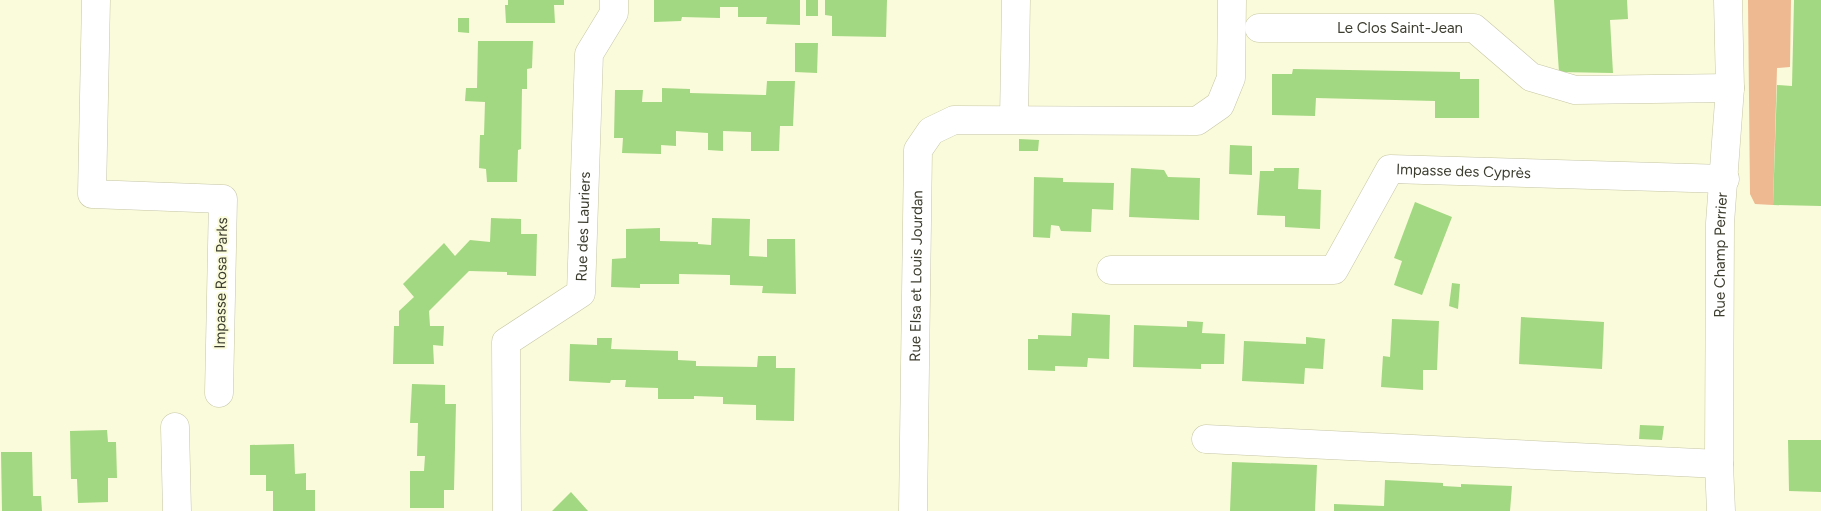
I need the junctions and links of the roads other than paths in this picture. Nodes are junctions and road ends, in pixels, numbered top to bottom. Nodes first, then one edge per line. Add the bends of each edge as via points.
1 (96, 0) edge
2 (614, 0) edge
3 (1016, 0) edge
4 (1232, 0) edge
5 (1728, 0) edge
6 (1259, 28) dead end
7 (1730, 88) junction
8 (1014, 119) junction
9 (1725, 179) junction
10 (1111, 270) dead end
11 (219, 394) dead end
12 (175, 427) dead end
13 (1206, 439) dead end
14 (1719, 464) junction
15 (177, 511) edge
16 (507, 511) edge
17 (913, 511) edge
18 (1721, 511) edge

1 - 11 street, Impasse Rosa Parks via 92,194 223,199
2 - 16 street, Rue des Lauriers via 614,14 589,54 580,293 506,342
3 - 8 street
4 - 8 street, Rue Elsa et Louis Jourdan via 1231,78 1220,105 1197,122
5 - 7 street, Rue Champ Perrier
6 - 7 street, Le Clos Saint-Jean via 1474,28 1531,77 1574,90
7 - 9 street, Rue Champ Perrier
8 - 17 street, Rue Elsa et Louis Jourdan via 954,120 932,131 918,150
9 - 10 street, Impasse des Cyprès via 1390,169 1334,270
9 - 14 street, Rue Champ Perrier via 1720,223
12 - 15 street
13 - 14 street
14 - 18 street, Rue Champ Perrier

